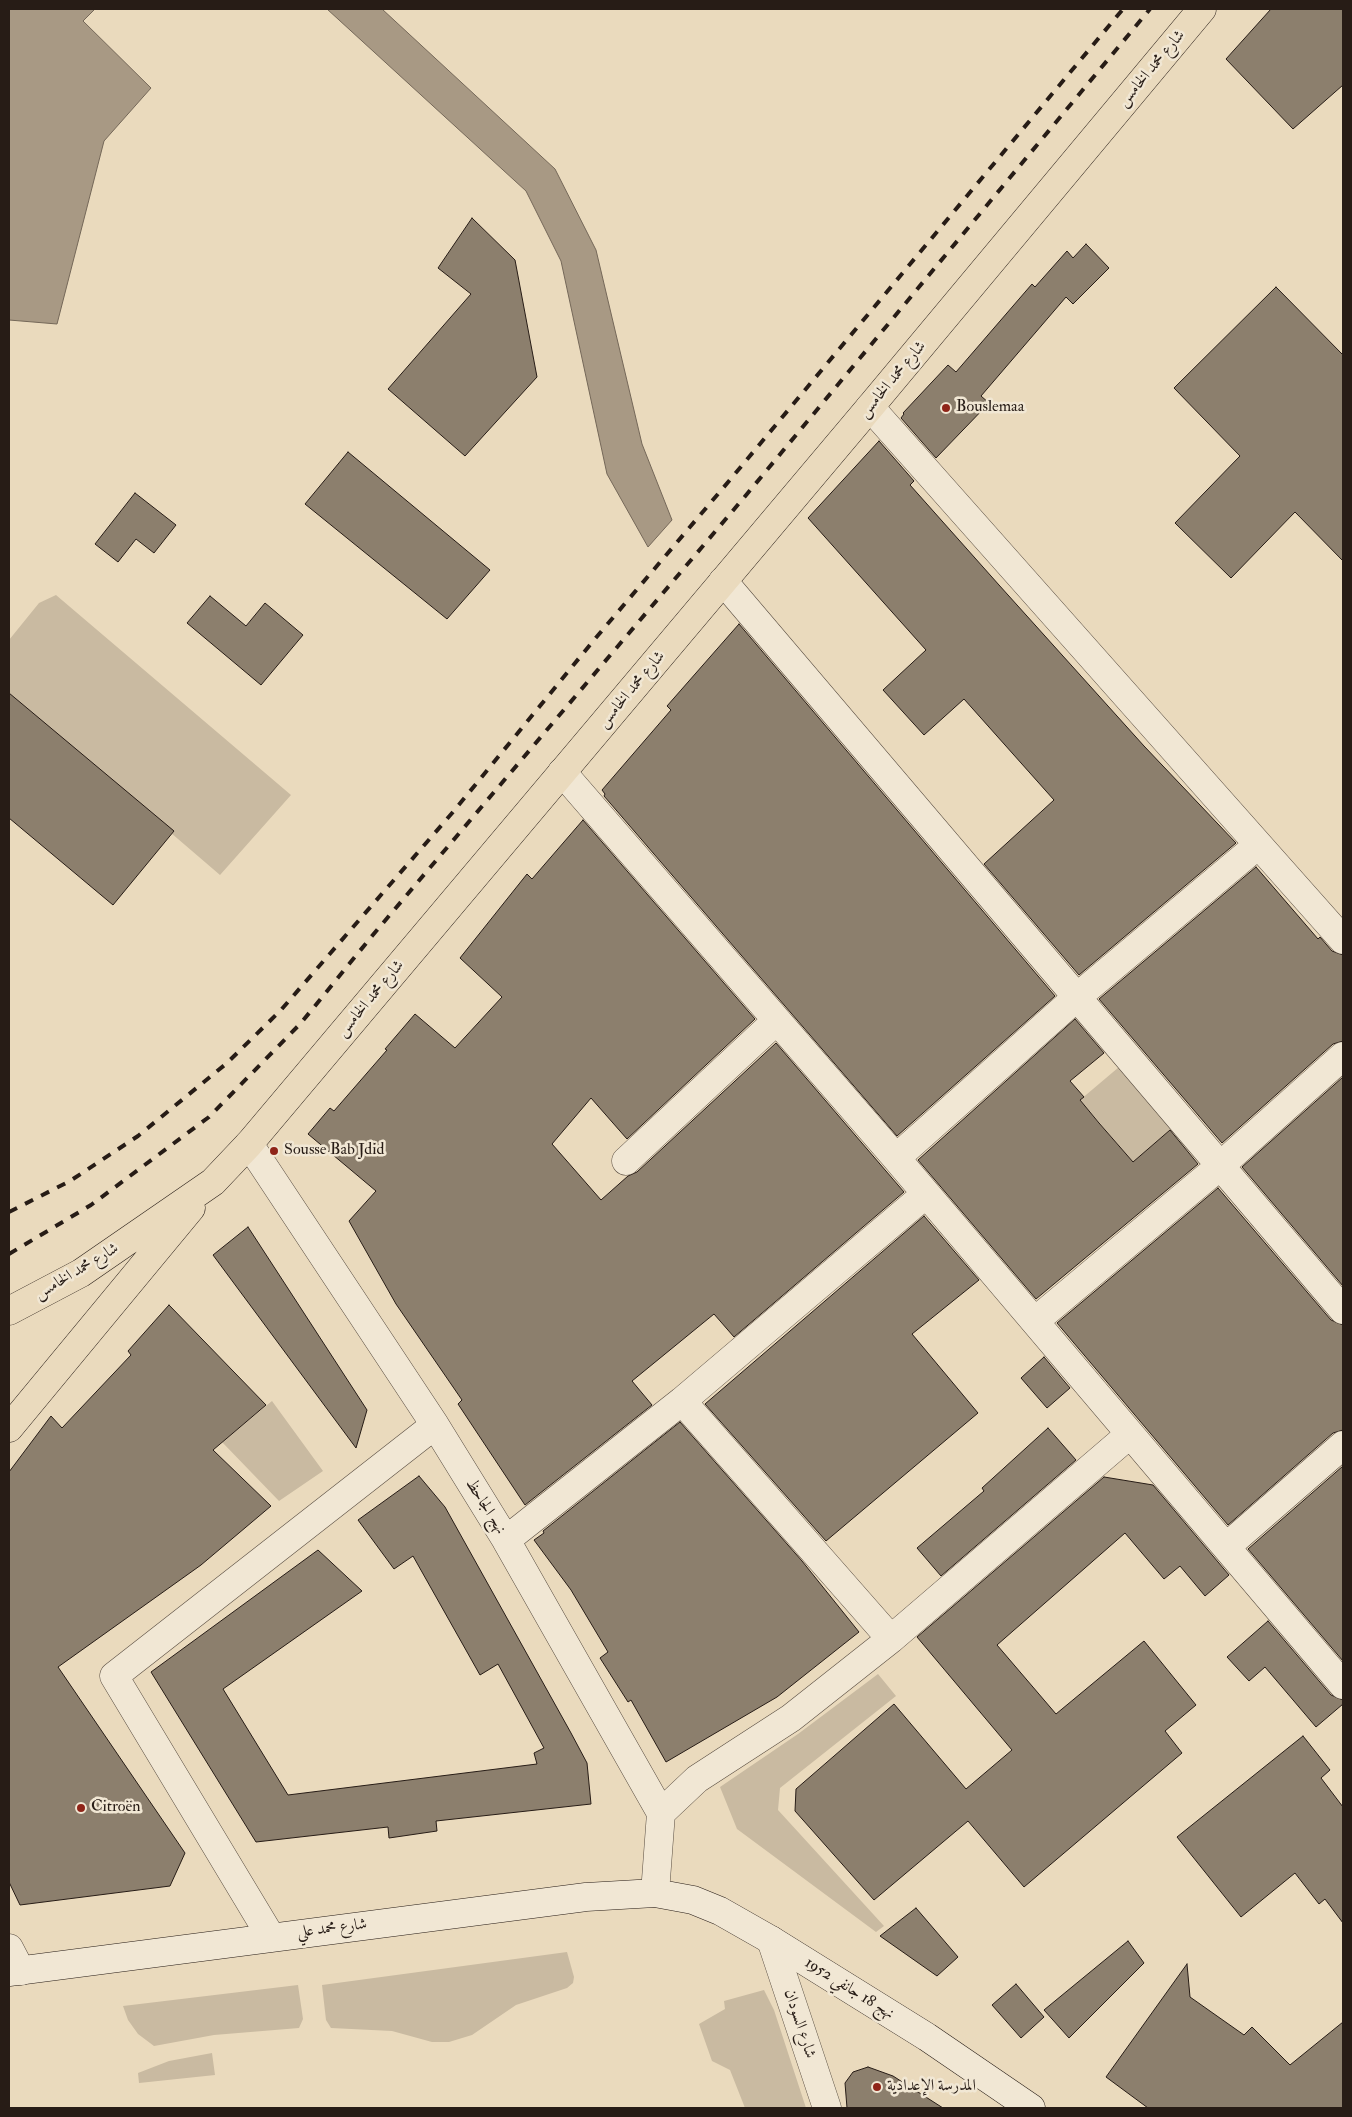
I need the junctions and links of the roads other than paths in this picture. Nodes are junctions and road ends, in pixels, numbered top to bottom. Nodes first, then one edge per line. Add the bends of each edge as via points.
1 (1202, 9) edge
2 (870, 407) junction
3 (724, 581) junction
4 (562, 772) junction
5 (1258, 844) junction
6 (1343, 940) edge
7 (1077, 997) junction
8 (776, 1021) junction
9 (1343, 1056) edge
10 (249, 1144) junction
11 (896, 1158) junction
12 (626, 1161) dead end
13 (1220, 1166) junction
14 (213, 1182) junction
15 (926, 1194) junction
16 (1343, 1310) edge
17 (9, 1311) edge
18 (1035, 1321) junction
19 (682, 1401) junction
20 (434, 1425) junction
21 (9, 1428) edge
22 (1129, 1435) junction
23 (1343, 1445) edge
24 (506, 1540) junction
25 (1226, 1547) junction
26 (891, 1639) junction
27 (1343, 1685) edge
28 (661, 1813) junction
29 (655, 1893) junction
30 (271, 1937) junction
31 (771, 1940) junction
32 (13, 1963) edge
33 (827, 2108) edge
34 (1031, 2108) edge

1 - 2 main road, شارع محمد الخامس
2 - 3 main road, شارع محمد الخامس
2 - 5 street
3 - 4 main road, شارع محمد الخامس
3 - 7 street
4 - 8 street
4 - 10 main road, شارع محمد الخامس
5 - 6 street
5 - 7 street
7 - 11 street
7 - 13 street
8 - 11 street
8 - 12 street
9 - 13 street
10 - 14 main road, شارع محمد الخامس
10 - 20 street, نهج الجاحظ
11 - 15 street
13 - 16 street
13 - 18 street
14 - 17 main road, شارع محمد الخامس via 81,1273
14 - 21 main road
15 - 18 street
15 - 19 street
18 - 22 street
19 - 24 street
19 - 26 street
20 - 24 street, نهج الجاحظ
20 - 30 street via 114,1676
22 - 25 street
22 - 26 street
23 - 25 street
24 - 28 street, نهج الجاحظ
25 - 27 street
26 - 28 street via 791,1718 697,1779
28 - 29 street
29 - 30 street, شارع محمد علي via 586,1897
29 - 31 street, نهج 18 جانفي 1952 via 692,1900 720,1911
30 - 32 street, شارع محمد علي
31 - 33 street, شارع السودان
31 - 34 street, نهج 18 جانفي 1952 via 927,2037

